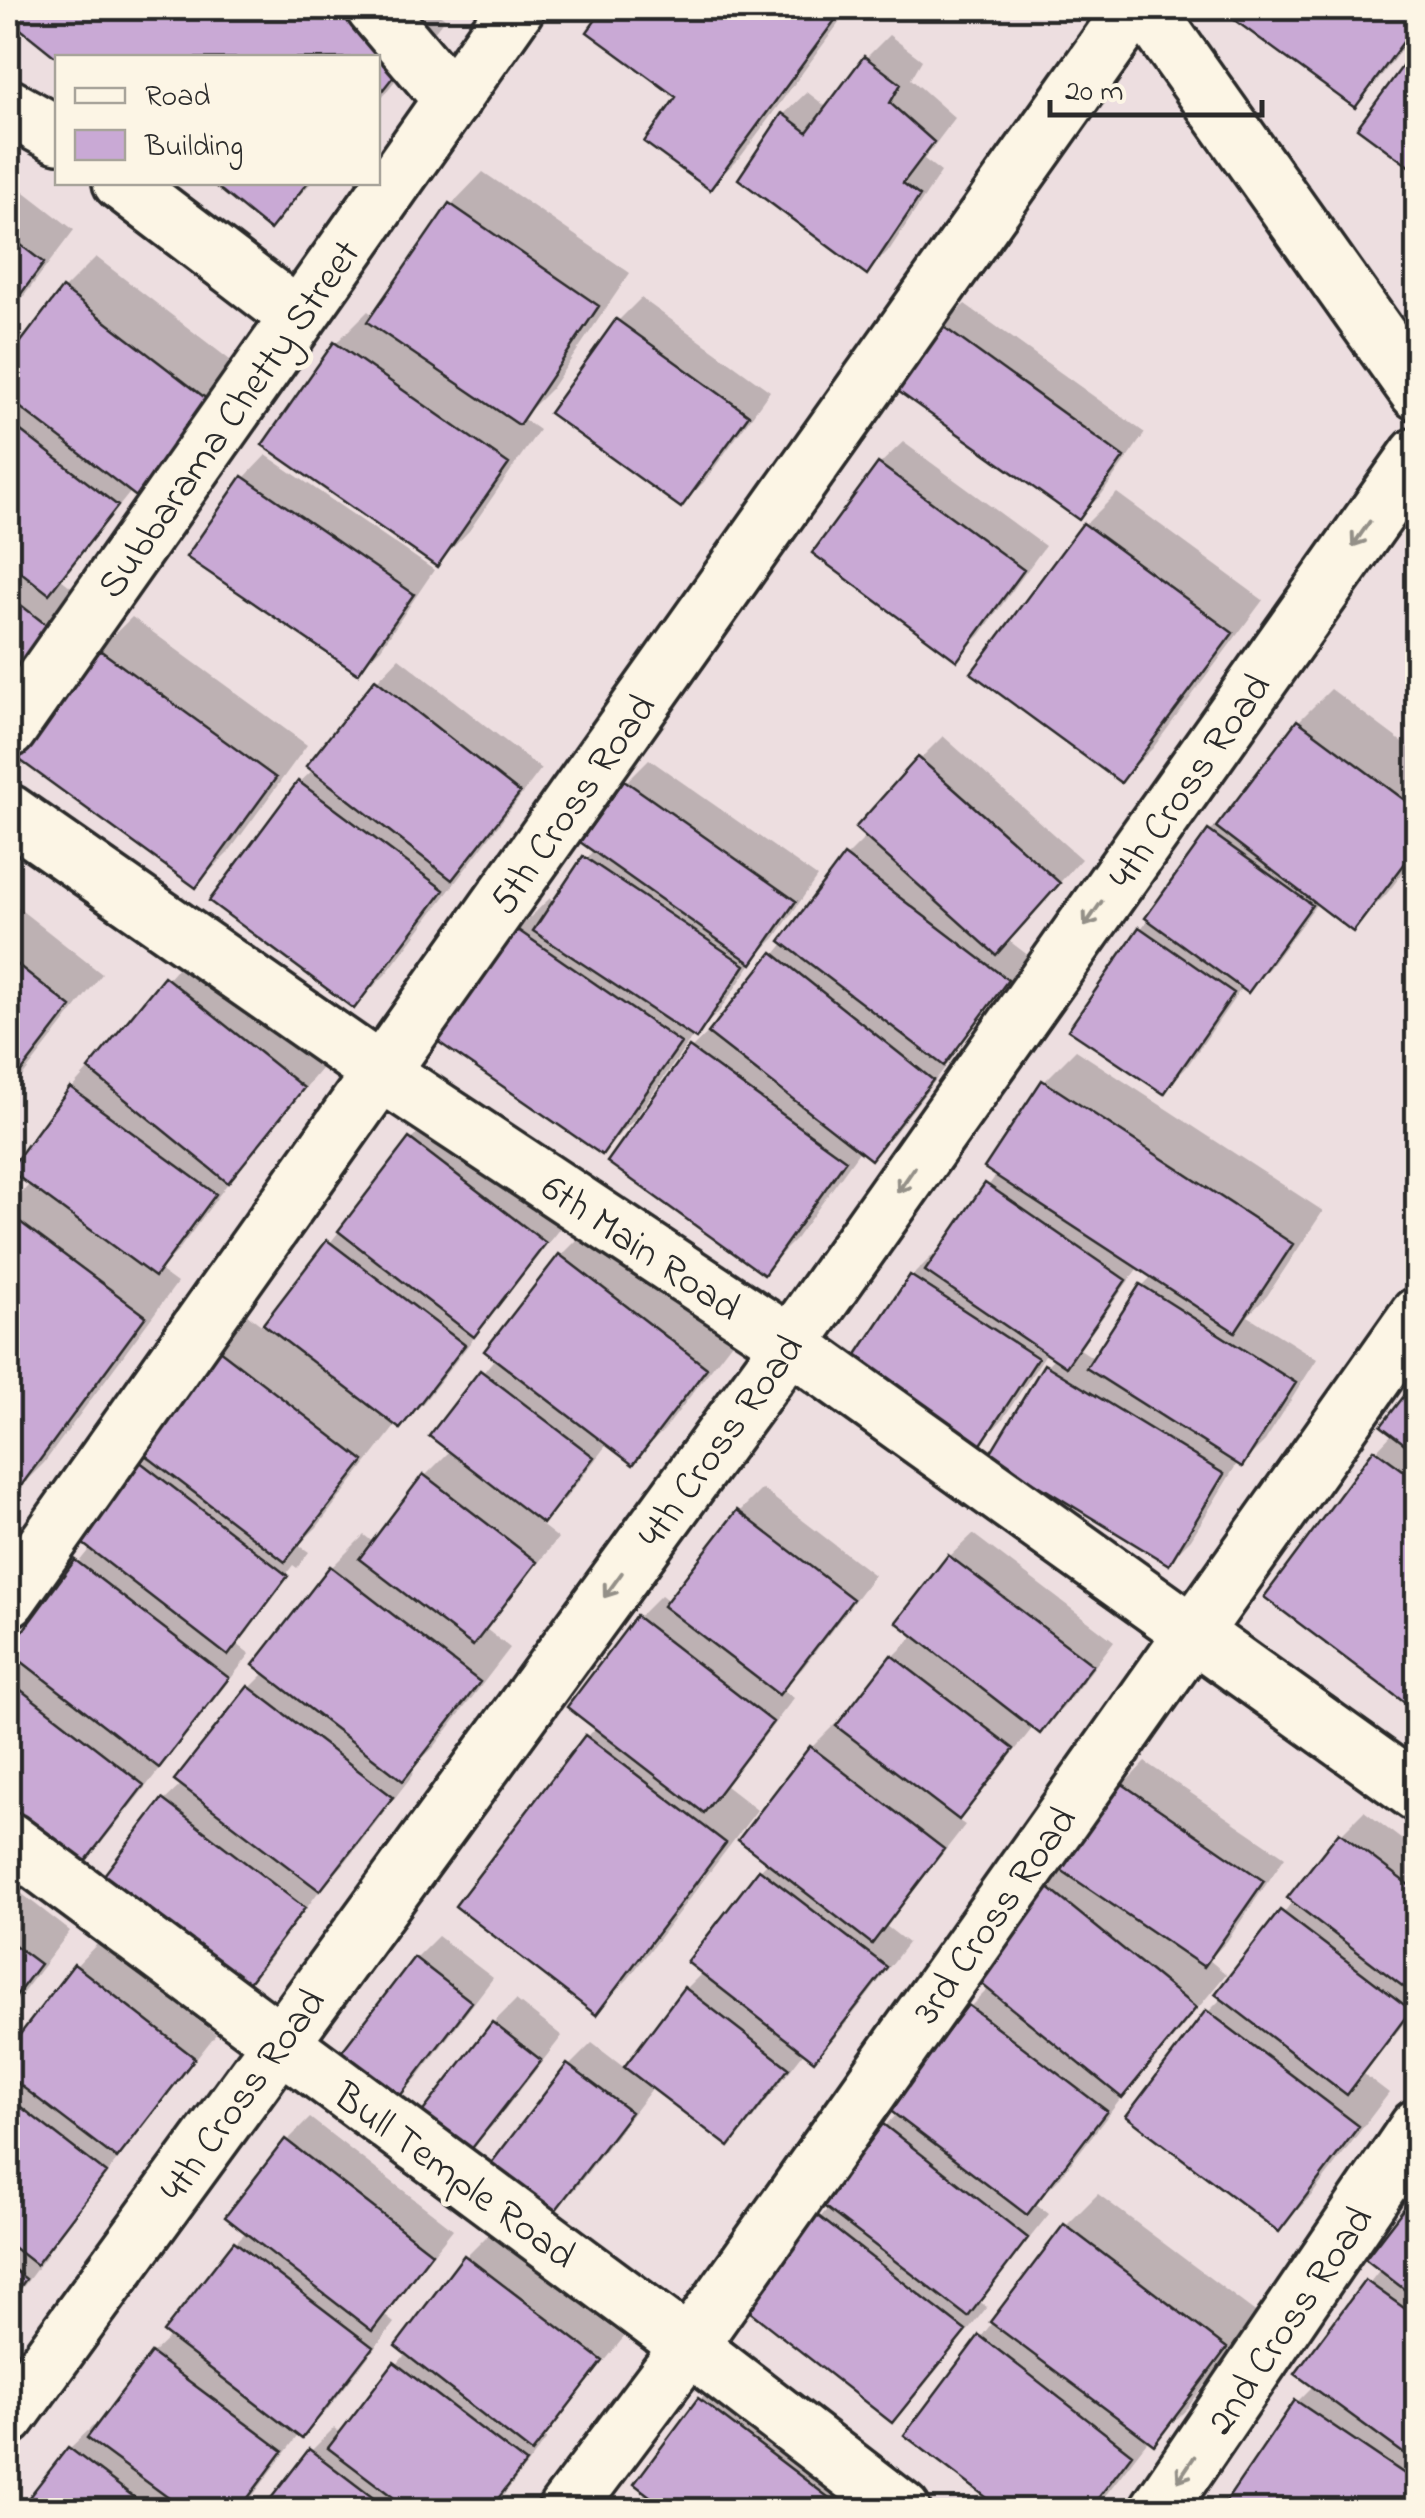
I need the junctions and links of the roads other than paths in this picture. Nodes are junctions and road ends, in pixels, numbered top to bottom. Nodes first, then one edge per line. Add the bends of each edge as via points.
1 (374, 8) edge
2 (516, 8) edge
3 (1134, 8) edge
4 (1146, 8) edge
5 (452, 100) junction
6 (8, 108) edge
7 (55, 133) edge
8 (125, 185) edge
9 (298, 316) junction
10 (1418, 392) edge
11 (1418, 454) edge
12 (8, 730) edge
13 (8, 812) edge
14 (380, 1072) junction
15 (1418, 1315) edge
16 (790, 1344) junction
17 (8, 1598) edge
18 (1193, 1631) junction
19 (1418, 1794) edge
20 (8, 1840) edge
21 (278, 2043) junction
22 (1418, 2128) edge
23 (689, 2346) junction
24 (8, 2416) edge
25 (566, 2510) edge
26 (902, 2510) edge
27 (1158, 2510) edge

1 - 5 street
2 - 5 street, Subbarama Chetty Street
3 - 14 street, 5th Cross Road
4 - 10 street
5 - 9 street, Subbarama Chetty Street
6 - 7 street
8 - 9 street
9 - 12 street, Subbarama Chetty Street
11 -> 16 street, 4th Cross Road
13 - 14 street, 6th Main Road
14 - 16 street, 6th Main Road
14 - 17 street, 5th Cross Road
15 - 18 street, 3rd Cross Road
16 - 18 street, 6th Main Road
16 -> 21 street, 4th Cross Road
18 - 19 street, 6th Main Road
18 - 23 street, 3rd Cross Road
20 - 21 street, Bull Temple Road
21 - 23 street, Bull Temple Road
21 - 24 street, 4th Cross Road
22 -> 27 street, 2nd Cross Road
23 - 25 street, 3rd Cross Road
23 - 26 street, Bull Temple Road

